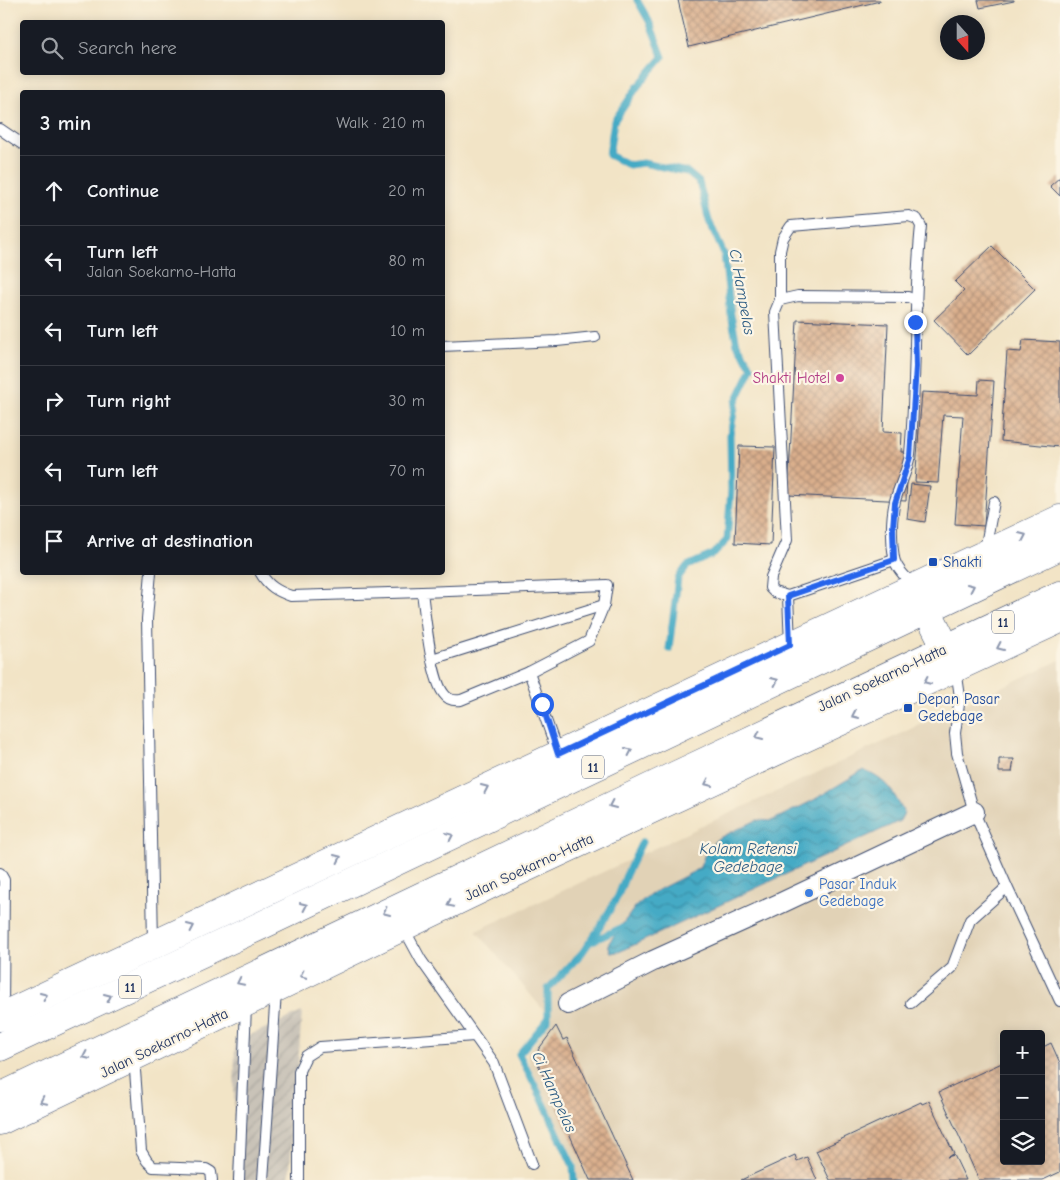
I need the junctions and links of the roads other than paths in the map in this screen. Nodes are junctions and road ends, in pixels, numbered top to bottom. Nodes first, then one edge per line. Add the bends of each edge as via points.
1 (0, 129) edge
2 (20, 143) edge
3 (780, 300) junction
4 (917, 305) junction
5 (594, 337) dead end
6 (445, 346) edge
7 (994, 502) dead end
8 (1060, 519) edge
9 (1060, 546) edge
10 (894, 560) junction
11 (990, 565) junction
12 (150, 575) edge
13 (262, 575) edge
14 (422, 592) junction
15 (1060, 595) edge
16 (788, 596) junction
17 (921, 597) junction
18 (604, 605) junction
19 (1060, 619) edge
20 (790, 645) junction
21 (951, 658) junction
22 (432, 659) junction
23 (529, 672) junction
24 (558, 754) junction
25 (974, 812) junction
26 (0, 873) edge
27 (1007, 886) junction
28 (260, 926) junction
29 (404, 927) junction
30 (153, 944) junction
31 (277, 976) junction
32 (1060, 1001) edge
33 (246, 1003) junction
34 (911, 1003) dead end
35 (568, 1004) dead end
36 (177, 1013) junction
37 (2, 1016) edge
38 (474, 1036) junction
39 (0, 1047) edge
40 (143, 1053) junction
41 (0, 1097) edge
42 (0, 1122) edge
43 (532, 1164) dead end
44 (212, 1180) edge
45 (239, 1180) edge
46 (263, 1180) edge
47 (299, 1180) edge

1 - 2 lane
3 - 4 lane via 798,296 908,296
3 - 4 lane via 780,251 791,226 909,216 917,219 921,226
3 - 16 lane via 775,312 775,327 786,540 771,577 770,588
4 - 10 lane via 910,457 895,503
5 - 6 lane
7 - 11 lane
11 -> 8 main road
9 - 11 main road, 11
10 - 16 lane
10 - 17 lane
17 -> 11 main road, 11
12 - 30 lane via 146,619
13 - 14 lane via 270,586 291,596
14 - 18 lane via 607,585
14 - 22 lane
15 - 21 main road, Jalan Soekarno-Hatta / 11
16 - 20 lane
17 - 20 main road
17 - 21 main road
28 -> 17 main road, 11
18 - 22 lane
18 - 23 lane via 589,641
19 -> 21 main road, Jalan Soekarno-Hatta
20 - 24 main road
21 - 25 lane via 960,697 955,733 957,753
21 -> 29 main road, Jalan Soekarno-Hatta
21 -> 31 main road, Jalan Soekarno-Hatta / 11
22 - 23 lane via 439,685 452,701
23 - 24 lane
30 -> 24 main road
25 - 27 lane
25 - 35 street via 652,961
26 - 37 lane via 4,880
27 - 32 lane
27 - 34 lane via 970,920 952,968
28 - 31 main road via 276,925 288,936 289,952
39 -> 28 main road, 11
29 -> 31 main road, Jalan Soekarno-Hatta
29 - 38 lane via 421,960
37 -> 30 main road
31 - 33 main road, Jalan Soekarno-Hatta
31 -> 36 main road, Jalan Soekarno-Hatta / 11
31 - 46 lane
33 - 40 main road, Jalan Soekarno-Hatta
33 - 45 lane
36 - 40 main road
36 -> 41 main road, Jalan Soekarno-Hatta / 11
38 - 43 lane via 494,1063
38 - 47 lane via 320,1047 306,1056 299,1071
40 -> 42 main road, Jalan Soekarno-Hatta
40 - 44 lane via 141,1151 153,1167 206,1169 211,1172

